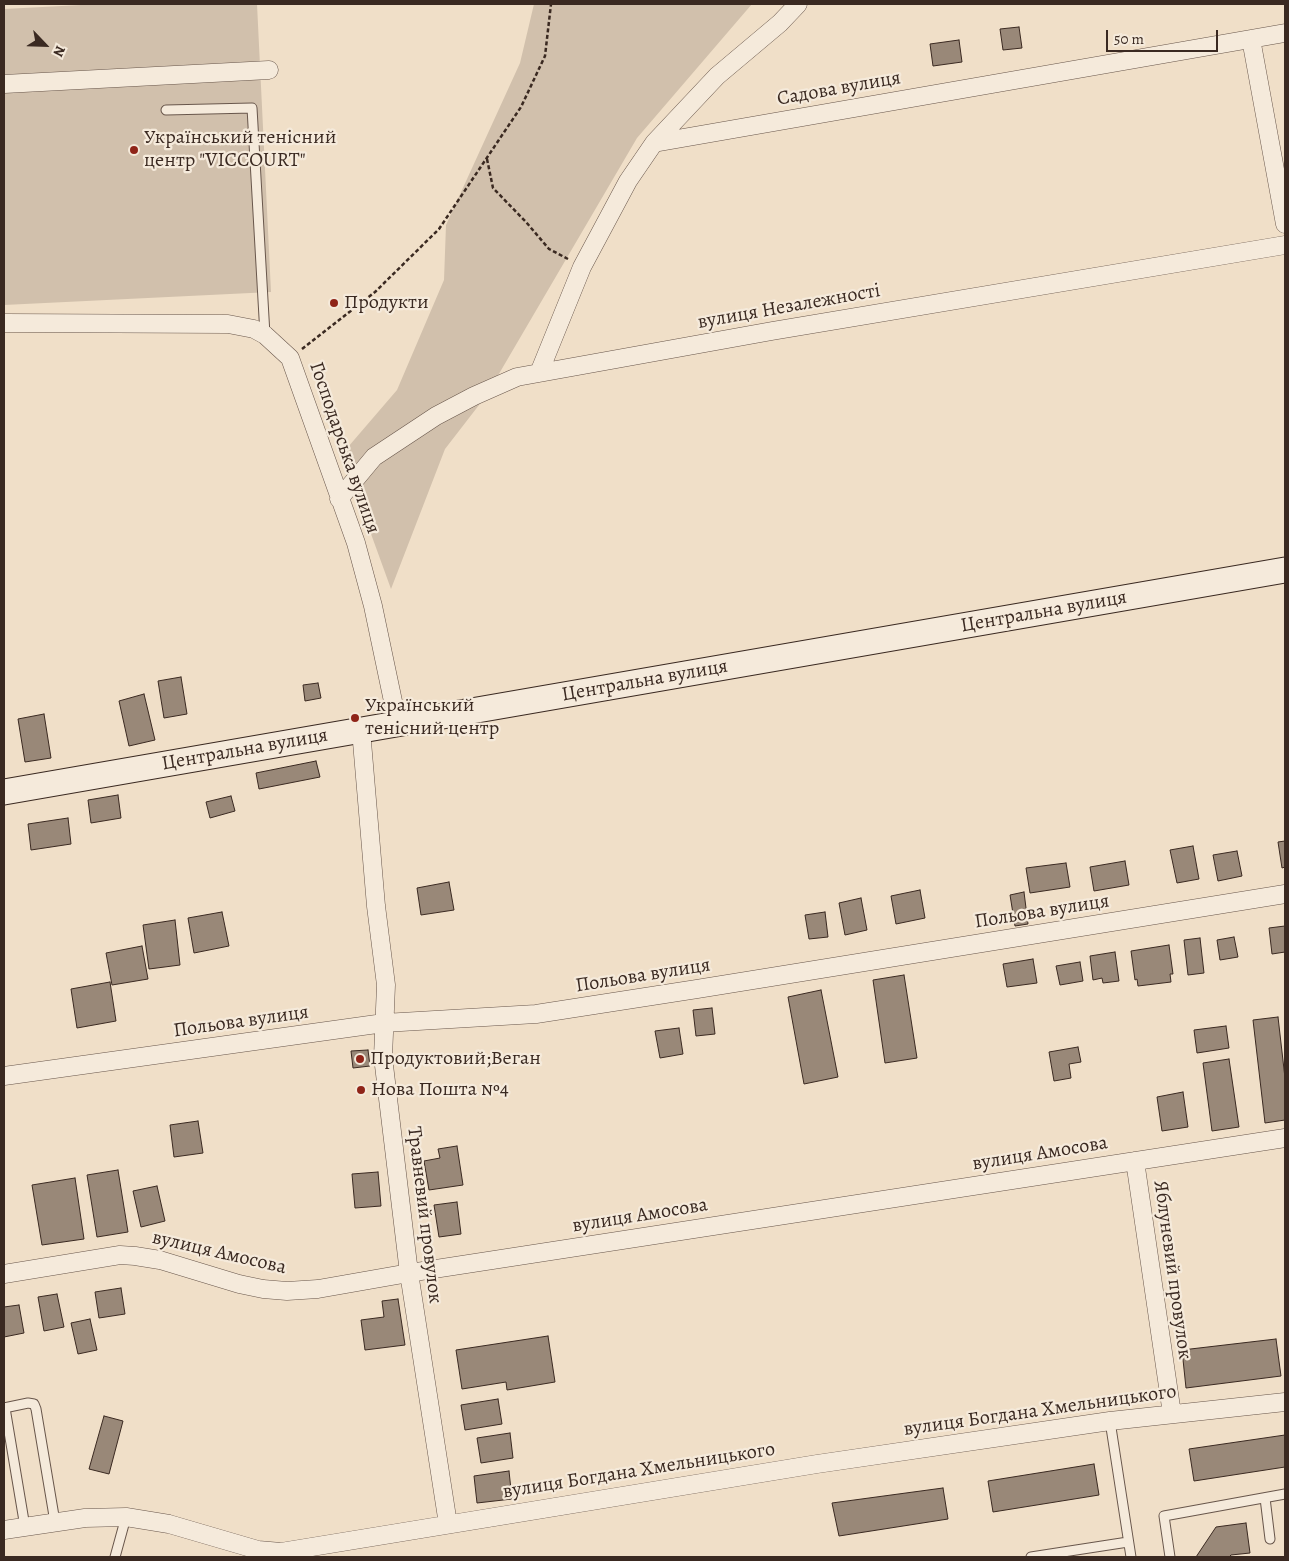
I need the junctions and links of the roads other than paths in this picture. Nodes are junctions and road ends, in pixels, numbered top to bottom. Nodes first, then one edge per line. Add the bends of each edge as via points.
1 (798, 4) edge
2 (1285, 33) edge
3 (1251, 39) junction
4 (269, 70) dead end
5 (4, 84) edge
6 (166, 110) dead end
7 (654, 143) junction
8 (1285, 224) edge
9 (1285, 245) edge
10 (4, 323) edge
11 (265, 335) junction
12 (539, 373) junction
13 (339, 499) junction
14 (1285, 570) edge
15 (398, 725) junction
16 (361, 730) junction
17 (4, 792) edge
18 (1285, 894) edge
19 (384, 1023) junction
20 (4, 1076) edge
21 (1285, 1138) edge
22 (1134, 1161) junction
23 (409, 1273) junction
24 (4, 1274) edge
25 (1285, 1402) edge
26 (4, 1408) edge
27 (1172, 1414) junction
28 (1110, 1421) junction
29 (1285, 1494) edge
30 (1265, 1498) junction
31 (126, 1517) junction
32 (55, 1522) junction
33 (448, 1524) junction
34 (25, 1527) junction
35 (4, 1530) edge
36 (1270, 1539) dead end
37 (1128, 1542) junction
38 (115, 1557) edge
39 (1036, 1557) edge
40 (1131, 1557) edge
41 (1170, 1557) edge

1 - 7 street via 718,76
2 - 3 street, Садова вулиця
3 - 7 street, Садова вулиця
3 - 8 street
4 - 5 street
6 - 11 lane via 252,108
7 - 12 street via 628,181 582,266
9 - 12 street, вулиця Незалежності
10 - 11 street, Господарська вулиця via 228,324 254,329
11 - 13 street, Господарська вулиця via 290,358
12 - 13 street, вулиця Незалежності via 516,377 436,416 374,457
13 - 15 street, Господарська вулиця via 356,543 373,606
14 - 15 main road, Центральна вулиця
15 - 16 main road, Центральна вулиця
16 - 17 main road, Центральна вулиця
16 - 19 street, Травневий провулок via 386,985
18 - 19 street, Польова вулиця via 536,1014
19 - 20 street, Польова вулиця
19 - 23 street, Травневий провулок via 382,1057
21 - 22 street, вулиця Амосова
22 - 23 street, вулиця Амосова
22 - 27 street, Яблуневий провулок
23 - 24 street, вулиця Амосова via 287,1291 239,1284 160,1260 120,1256
23 - 33 street, Травневий провулок
25 - 27 street, вулиця Богдана Хмельницького
26 - 32 lane via 34,1404
26 - 34 lane
27 - 28 street, вулиця Богдана Хмельницького
28 - 33 street, вулиця Богдана Хмельницького via 817,1464
28 - 37 lane
29 - 30 lane
30 - 36 lane
30 - 41 lane via 1164,1516
31 - 32 street, вулиця Богдана Хмельницького
31 - 33 street, вулиця Богдана Хмельницького via 169,1524 258,1550 281,1552
31 - 38 lane
32 - 34 street, вулиця Богдана Хмельницького
34 - 35 street, вулиця Богдана Хмельницького
37 - 39 lane
37 - 40 lane

